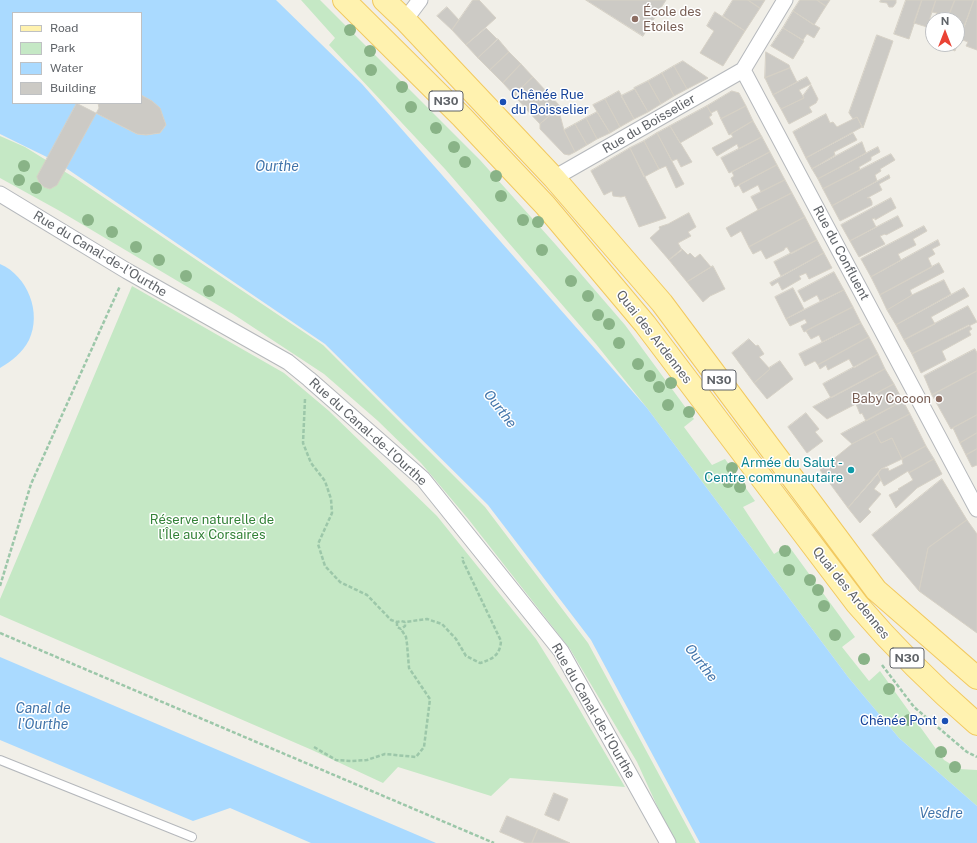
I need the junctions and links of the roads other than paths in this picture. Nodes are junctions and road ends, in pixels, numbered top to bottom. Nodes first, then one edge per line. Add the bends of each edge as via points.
1 (344, 0) edge
2 (384, 0) edge
3 (420, 0) edge
4 (785, 0) edge
5 (405, 20) junction
6 (743, 70) junction
7 (554, 178) junction
8 (0, 194) edge
9 (977, 509) edge
10 (977, 677) edge
11 (977, 724) edge
12 (0, 760) edge
13 (192, 837) dead end
14 (668, 843) edge

1 - 11 main road, Quai des Ardennes / N30 via 462,117 545,205 646,324 857,604 886,637
2 - 5 main road, Quai des Ardennes / N30
3 - 5 street
4 - 6 street
5 - 7 main road, Quai des Ardennes / N30
6 - 7 street, Rue du Boisselier
6 - 9 street, Rue du Confluent
7 - 10 main road, Quai des Ardennes / N30 via 662,303 876,590
8 - 14 street, Rue du Canal-de-l'Ourthe via 127,271 288,362 423,479 561,651
12 - 13 lane

